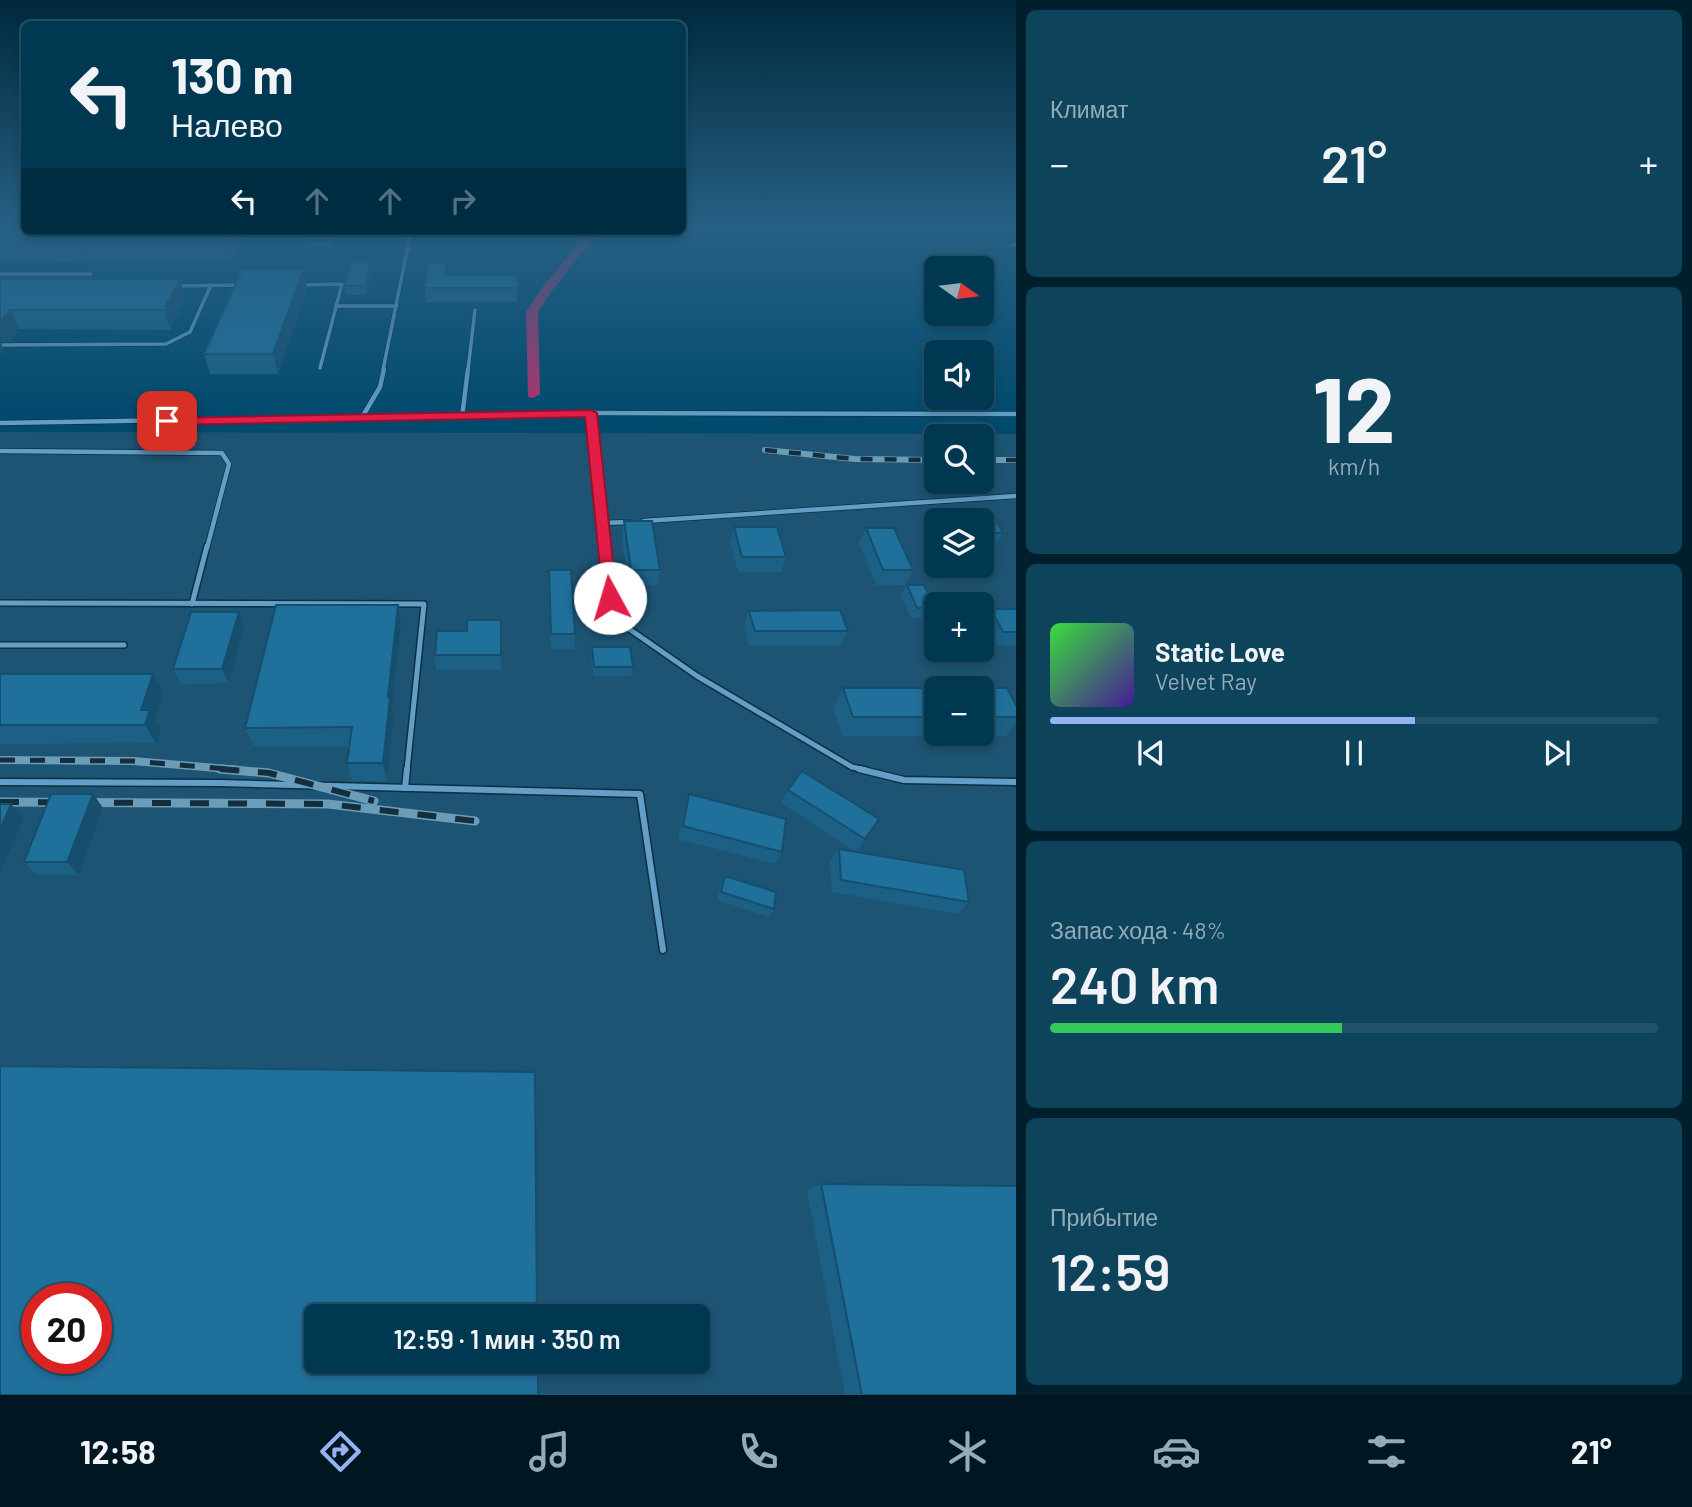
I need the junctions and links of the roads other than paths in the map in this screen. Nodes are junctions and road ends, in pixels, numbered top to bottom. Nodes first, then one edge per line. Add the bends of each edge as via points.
1 (208, 292) edge
2 (340, 292) edge
3 (400, 292) edge
4 (336, 306) junction
5 (397, 306) junction
6 (475, 310) dead end
7 (0, 345) edge
8 (320, 368) dead end
9 (591, 413) junction
10 (1016, 414) edge
11 (462, 417) junction
12 (361, 419) junction
13 (0, 423) edge
14 (0, 451) edge
15 (1016, 496) edge
16 (602, 523) junction
17 (0, 603) edge
18 (192, 604) junction
19 (0, 645) edge
20 (124, 645) dead end
21 (0, 782) edge
22 (1016, 782) edge
23 (405, 788) junction
24 (663, 950) dead end

1 - 7 lane via 190,332 166,344
2 - 4 lane
3 - 5 lane
4 - 5 lane
4 - 8 lane
5 - 12 lane via 380,387
6 - 11 lane
9 - 10 lane
9 - 11 lane
9 - 16 lane
11 - 12 lane
12 - 13 lane
14 - 18 lane via 222,453 229,464
15 - 16 lane
16 - 22 lane via 610,598 622,624 697,676 852,767 904,780
17 - 18 lane
18 - 23 lane via 424,604
19 - 20 lane
21 - 23 lane
23 - 24 lane via 640,794

